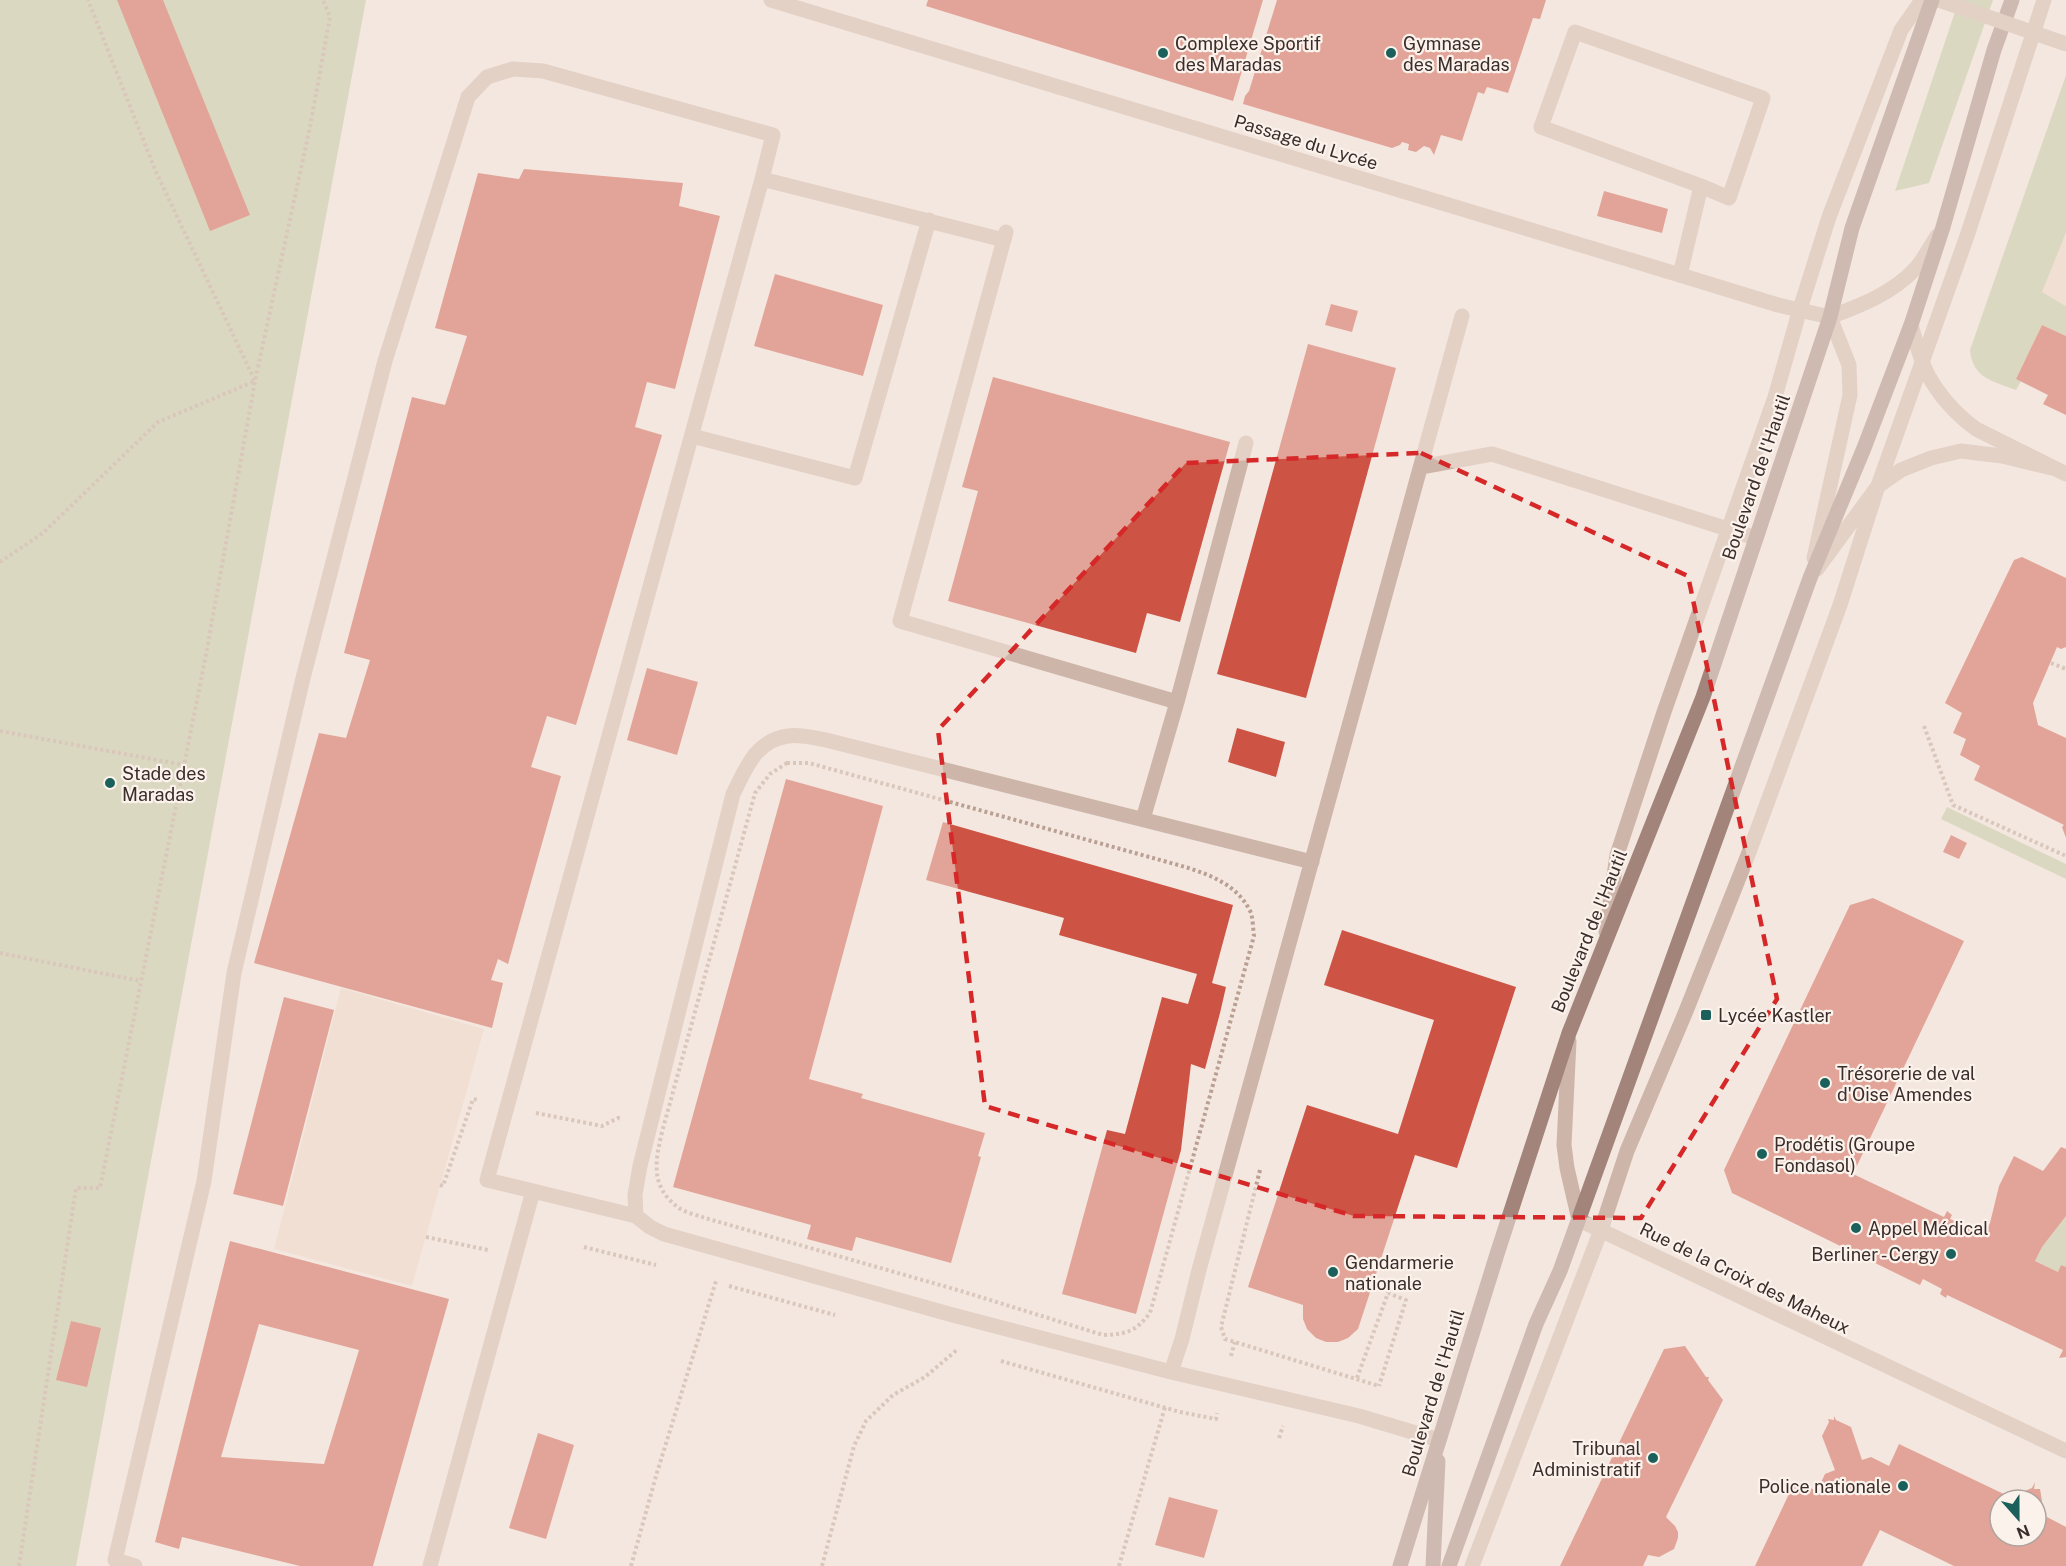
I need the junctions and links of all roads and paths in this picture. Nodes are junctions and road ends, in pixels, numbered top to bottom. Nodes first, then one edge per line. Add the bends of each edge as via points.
1 (88, 0) edge
2 (323, 0) edge
3 (771, 0) edge
4 (1922, 0) edge
5 (1932, 0) edge
6 (1938, 0) edge
7 (2012, 0) edge
8 (2044, 0) edge
9 (2066, 44) edge
10 (762, 179) junction
11 (1701, 186) junction
12 (929, 220) junction
13 (1943, 227) junction
14 (1680, 275) junction
15 (1800, 309) junction
16 (1462, 316) dead end
17 (1830, 317) junction
18 (1911, 325) junction
19 (1923, 360) junction
20 (255, 381) junction
21 (692, 436) junction
22 (1245, 443) dead end
23 (1421, 467) junction
24 (2061, 471) edge
25 (1878, 486) junction
26 (1728, 530) junction
27 (1756, 538) junction
28 (0, 562) edge
29 (1810, 578) junction
30 (2050, 663) dead end
31 (2066, 669) edge
32 (1177, 702) junction
33 (1924, 726) dead end
34 (0, 731) edge
35 (184, 765) junction
36 (1143, 819) junction
37 (2066, 856) edge
38 (1312, 862) junction
39 (1604, 946) junction
40 (0, 953) edge
41 (141, 981) junction
42 (1569, 1033) junction
43 (507, 1107) junction
44 (656, 1129) junction
45 (1262, 1164) dead end
46 (440, 1185) dead end
47 (533, 1191) junction
48 (636, 1216) junction
49 (1579, 1220) junction
50 (1601, 1230) junction
51 (426, 1236) dead end
52 (515, 1256) junction
53 (716, 1281) dead end
54 (958, 1349) dead end
55 (1171, 1372) junction
56 (1357, 1378) junction
57 (1379, 1386) junction
58 (1165, 1407) dead end
59 (1368, 1419) junction
60 (1439, 1440) junction
61 (2066, 1451) edge
62 (19, 1566) edge
63 (135, 1566) edge
64 (430, 1566) edge
65 (632, 1566) edge
66 (822, 1566) edge
67 (1119, 1566) edge
68 (1400, 1566) edge
69 (1433, 1566) edge
70 (1449, 1566) edge
71 (1472, 1566) edge

1 - 20 path via 156,172
2 - 20 path via 330,17
3 - 14 street, Passage du Lycée
4 - 15 street via 1901,30 1829,217
5 - 17 main road, Boulevard de l'Hautil via 1852,228
6 - 9 street, bridge
7 - 13 main road
8 - 19 street
10 - 12 street
10 - 21 street
10 - 63 street via 773,135 543,71 513,69 487,77 468,97 385,362 303,678 234,973 204,1181 115,1560
11 - 11 street via 1729,198 1763,98 1575,32 1541,127
11 - 14 street
12 - 21 street via 855,478
12 - 32 street via 1005,236 900,621
13 - 17 street via 1917,267 1898,285
13 - 18 main road
14 - 15 street, Passage du Lycée
15 - 17 street, Passage du Lycée
15 - 26 street via 1775,397
16 - 23 street
17 - 27 main road, Boulevard de l'Hautil
17 - 29 street via 1849,365 1850,395
18 - 19 street
18 - 29 main road
19 - 24 street via 1933,381 1964,420
19 - 25 street
20 - 28 path via 158,422 43,533
20 - 35 path
21 - 43 street
22 - 32 street
23 - 26 street via 1492,454
23 - 38 street
24 - 25 street via 2002,456 1961,451 1901,470
25 - 29 street
25 - 50 street via 1840,605 1756,833 1627,1151
26 - 27 street
26 - 39 street via 1617,855
27 - 39 main road, Boulevard de l'Hautil via 1703,697
29 - 49 main road
30 - 31 path
32 - 36 street
33 - 37 path via 1953,805
34 - 35 path
35 - 41 path
36 - 38 street
36 - 44 street via 826,740 789,735 763,744 733,794
38 - 55 street
39 - 42 main road, Boulevard de l'Hautil
40 - 41 path
41 - 62 path via 100,1188 76,1188
42 - 49 street via 1564,1145
42 - 60 main road, Boulevard de l'Hautil
43 - 44 path via 602,1126 618,1118
43 - 46 path via 473,1099 443,1186
43 - 47 street via 487,1180
44 - 44 path via 657,1178 663,1192 680,1209 1103,1335 1122,1334 1139,1327 1150,1313 1254,936 1252,916 1243,898 1226,884 1198,872 809,763 787,763 770,774 755,793
44 - 48 street via 635,1195
45 - 56 path via 1221,1327 1225,1339
47 - 48 street
47 - 52 street
48 - 55 street via 650,1227 685,1240
49 - 50 street, Rue de la Croix des Maheux
49 - 70 main road via 1536,1324
50 - 61 street, Rue de la Croix des Maheux
50 - 71 street
51 - 52 path
52 - 64 street
53 - 65 path
54 - 66 path via 925,1377 893,1395 866,1421 854,1446
55 - 59 street
56 - 57 path
56 - 57 path via 1388,1293 1406,1300
57 - 59 path
58 - 67 path
59 - 60 street
60 - 68 main road, Boulevard de l'Hautil
60 - 69 main road

